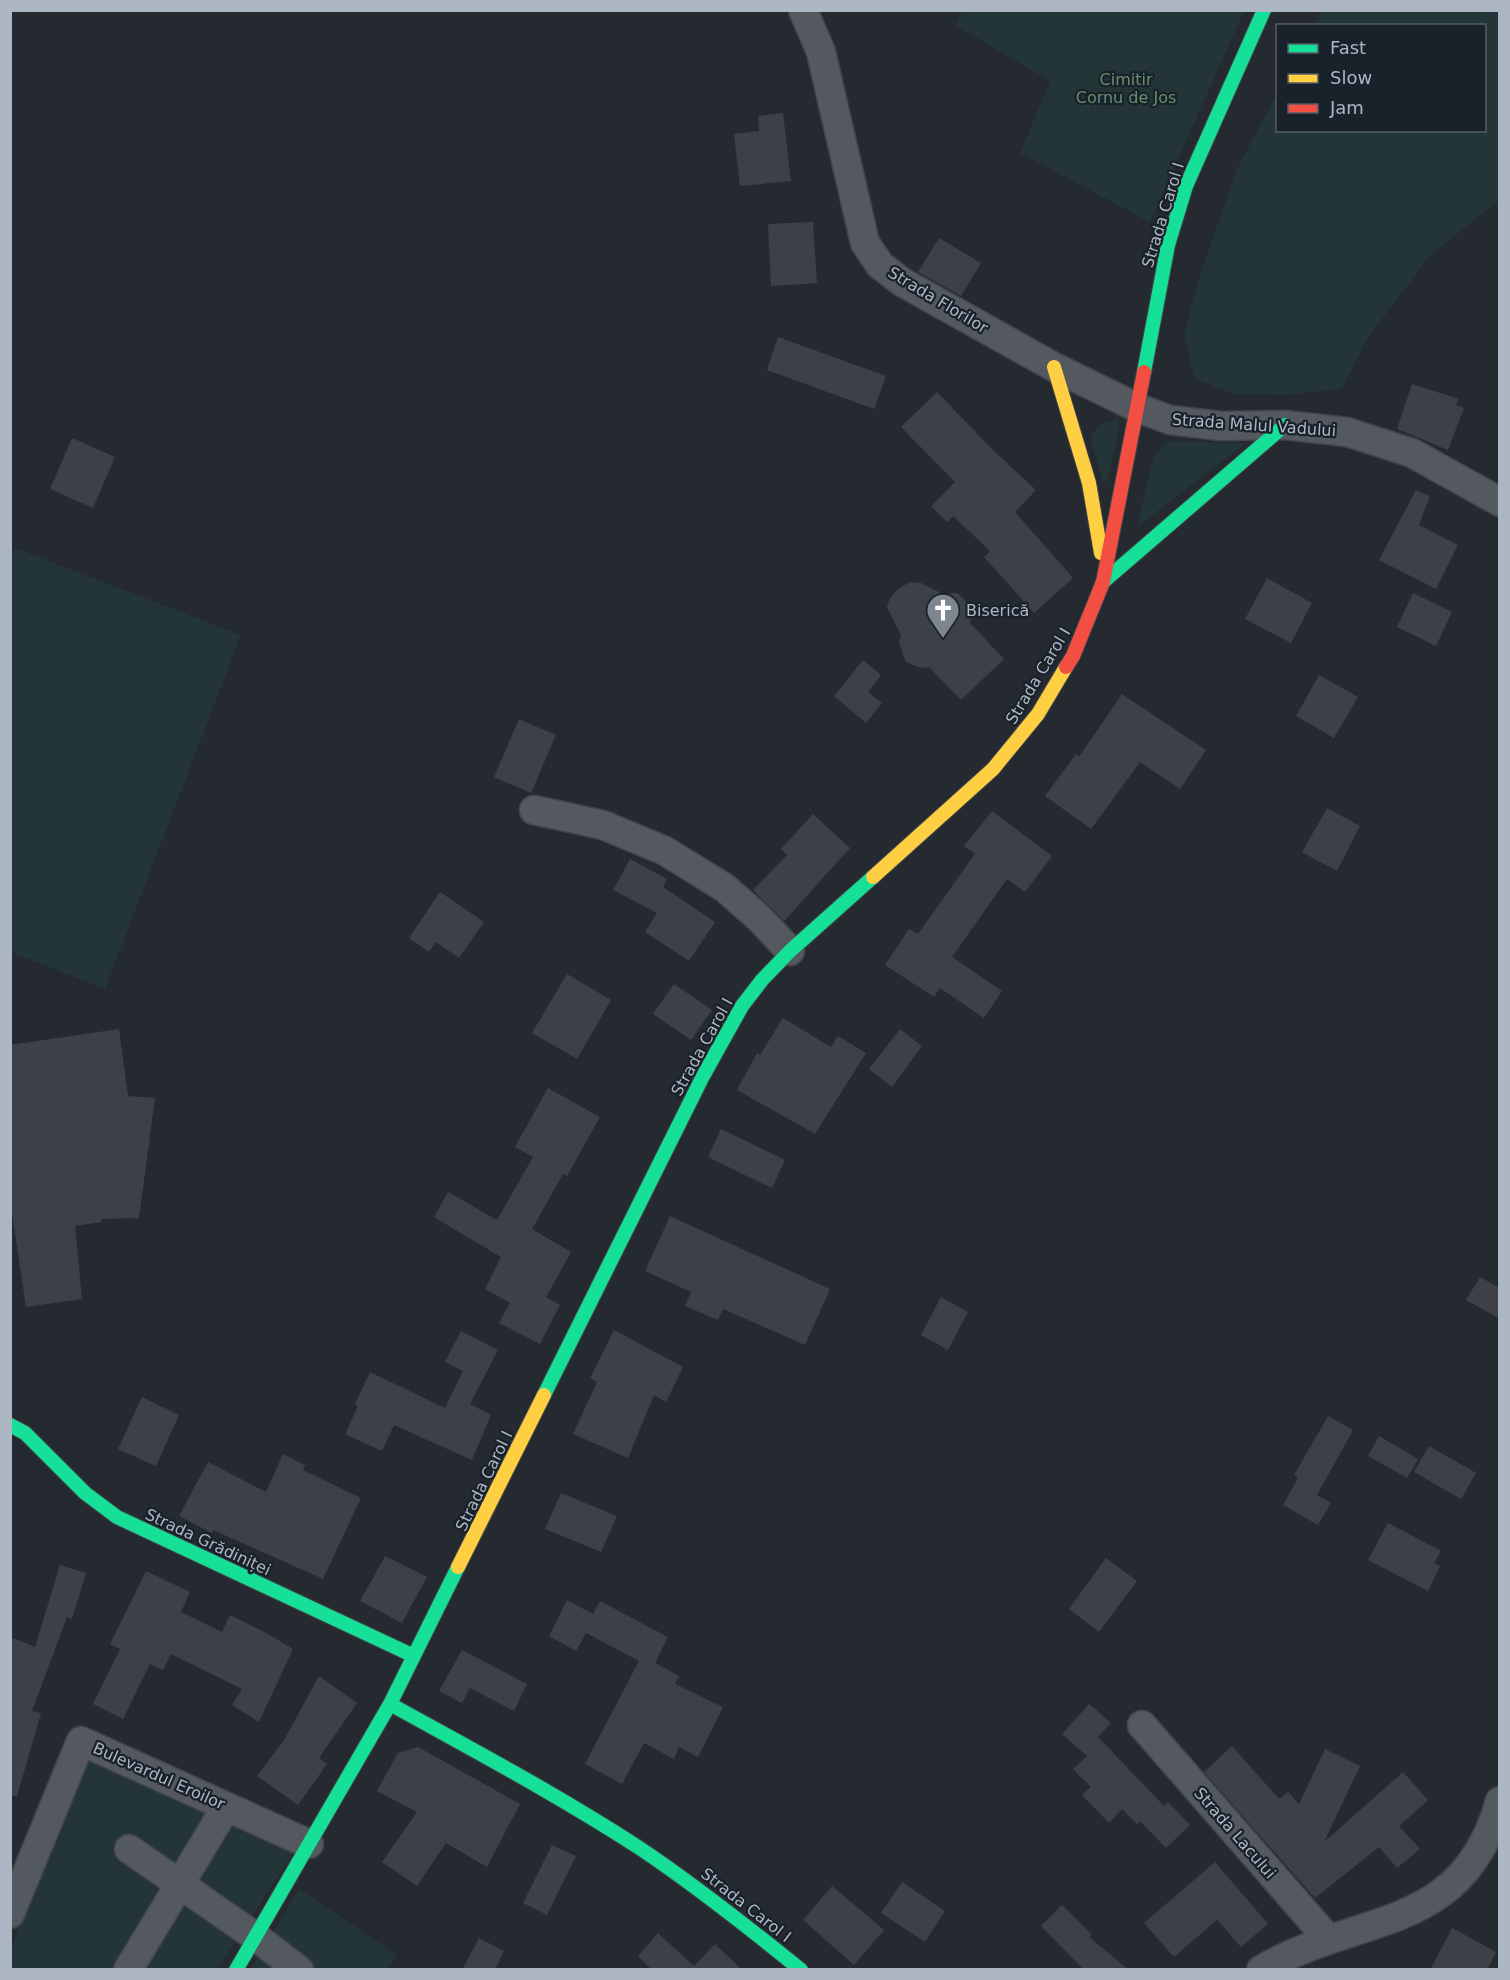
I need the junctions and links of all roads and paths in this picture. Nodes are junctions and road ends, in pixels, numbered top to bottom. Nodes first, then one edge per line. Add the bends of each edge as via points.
1 (803, 10) edge
2 (1264, 10) edge
3 (1054, 367) junction
4 (1138, 408) junction
5 (1285, 425) junction
6 (1500, 502) edge
7 (1103, 582) junction
8 (534, 810) dead end
9 (789, 951) junction
10 (10, 1425) edge
11 (414, 1656) junction
12 (390, 1704) junction
13 (1142, 1725) dead end
14 (1500, 1801) edge
15 (222, 1814) dead end
16 (309, 1844) junction
17 (129, 1849) dead end
18 (179, 1883) junction
19 (10, 1914) edge
20 (256, 1937) junction
21 (1329, 1940) junction
22 (128, 1970) edge
23 (236, 1970) edge
24 (299, 1970) edge
25 (801, 1970) edge
26 (1261, 1970) edge

1 - 3 street, Strada Florilor via 821,52 864,243 880,265 902,282
2 - 4 main road, Strada Carol I via 1204,141 1175,219 1155,302
3 - 4 street, Strada Florilor
3 - 7 main road via 1099,531
4 - 5 street, Strada Malul Vadului via 1170,420 1221,426
4 - 7 main road, Strada Carol I
5 - 6 street, Strada Malul Vadului via 1347,432 1383,442 1412,453
5 - 7 main road
7 - 9 main road, Strada Carol I via 1073,656 1017,742 993,770
8 - 9 street via 603,825 665,851 725,888
9 - 11 main road, Strada Carol I via 742,1006 703,1076
10 - 11 main road, Strada Grădiniței via 24,1433 85,1493 117,1517
11 - 12 main road, Strada Carol I
12 - 16 main road
12 - 25 main road, Strada Carol I via 627,1840 721,1906
13 - 21 street, Strada Lacului
14 - 21 street via 1483,1844 1466,1870 1446,1890 1418,1908
15 - 18 street
16 - 19 street, Bulevardul Eroilor via 81,1741
16 - 20 main road
17 - 18 street
18 - 20 street
18 - 22 street
20 - 23 main road
20 - 24 street
21 - 26 street via 1294,1952

